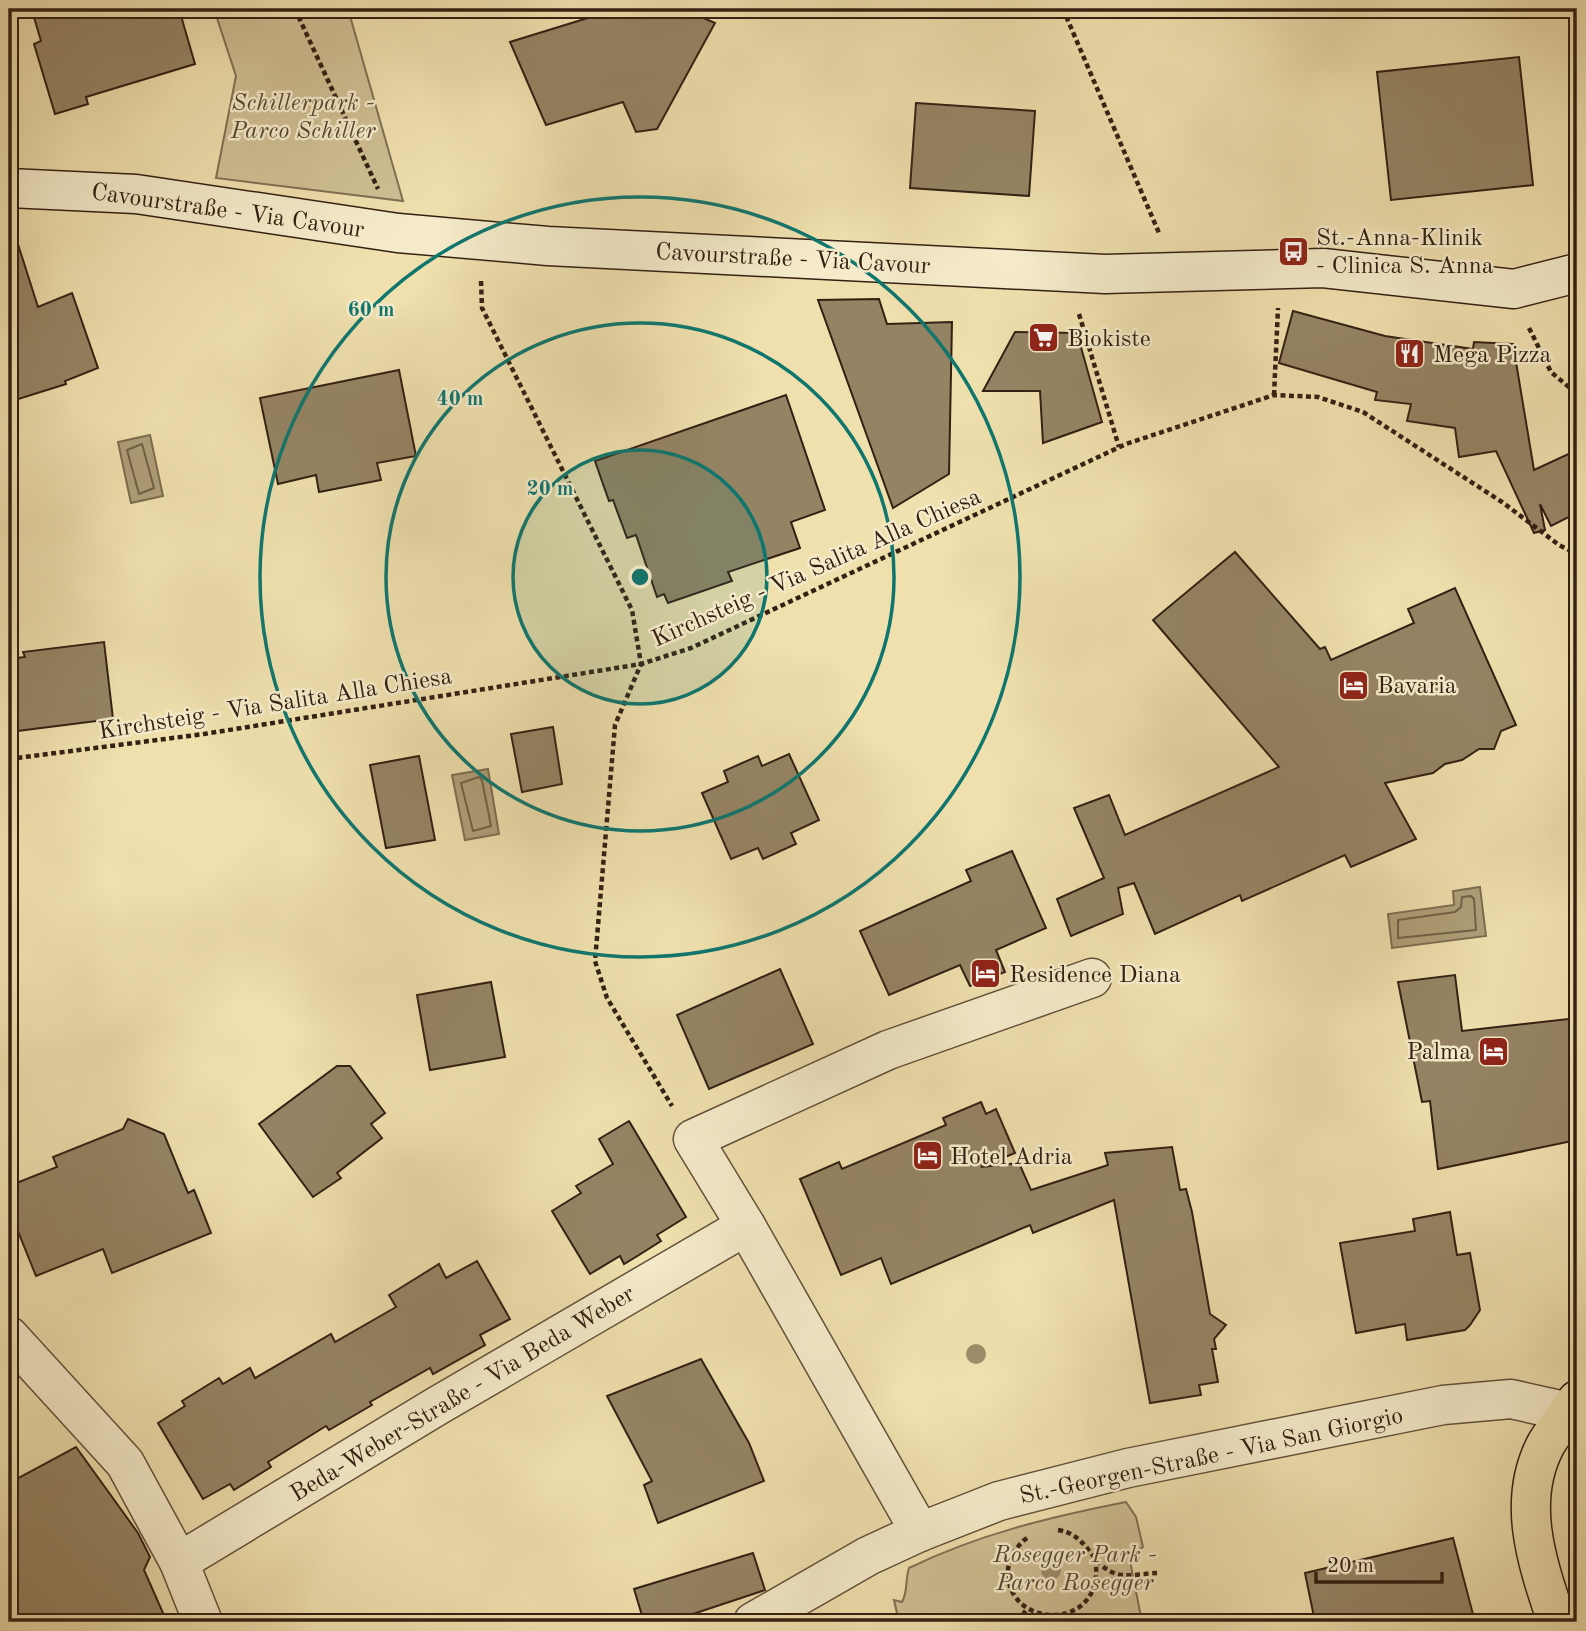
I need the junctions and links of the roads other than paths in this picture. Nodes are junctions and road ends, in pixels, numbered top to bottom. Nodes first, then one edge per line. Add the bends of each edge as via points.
1 (9, 188) edge
2 (1577, 273) edge
3 (1092, 978) dead end
4 (746, 1226) junction
5 (9, 1336) edge
6 (1573, 1406) edge
7 (919, 1532) junction
8 (179, 1562) junction
9 (203, 1622) edge
10 (753, 1622) edge
11 (1557, 1622) edge

1 - 2 street, Cavourstraße - Via Cavour via 136,194 481,242 1066,272 1323,268 1514,289
3 - 4 street via 888,1050 693,1139
4 - 7 street
4 - 8 street, Beda-Weber-Straße - Via Beda Weber
5 - 8 street via 125,1463
6 - 7 street, St.-Georgen-Straße - Via San Giorgio via 1511,1399 1443,1405 1128,1468 999,1501
6 - 11 main road via 1546,1445 1533,1479 1535,1556
7 - 10 street, St.-Georgen-Straße - Via San Giorgio
8 - 9 street

